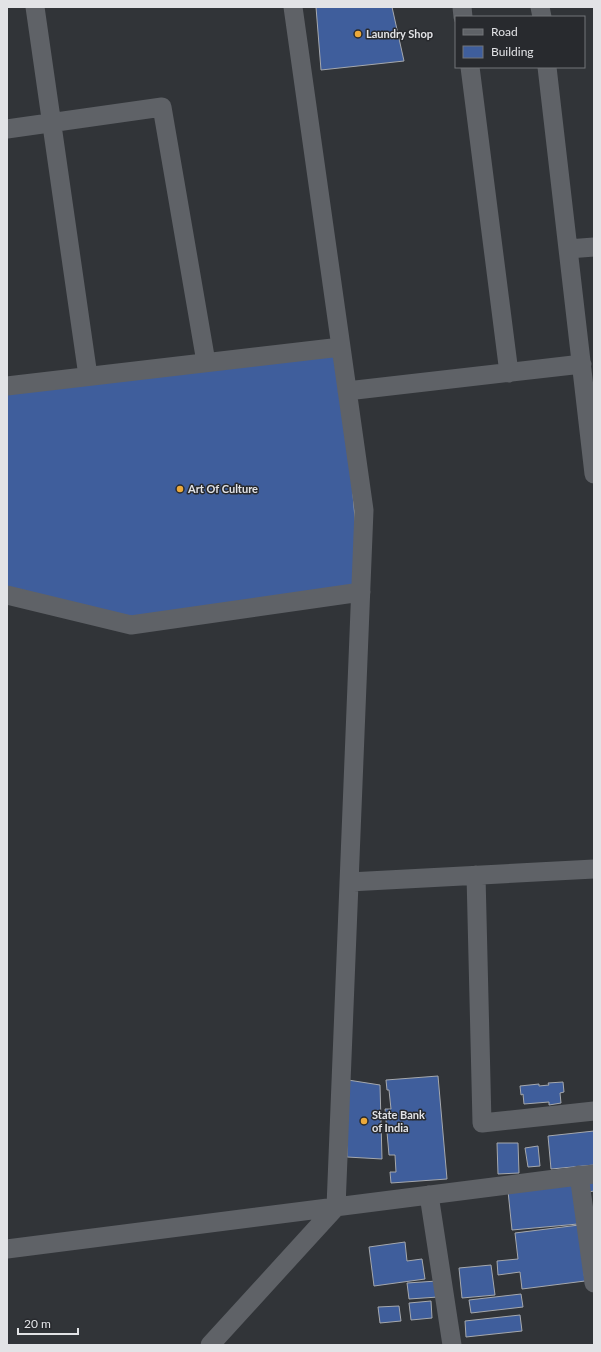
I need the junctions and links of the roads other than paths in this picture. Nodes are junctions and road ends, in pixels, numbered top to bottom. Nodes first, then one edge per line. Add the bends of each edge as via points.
1 (35, 7) edge
2 (293, 7) edge
3 (470, 68) edge
4 (547, 68) edge
5 (52, 122) junction
6 (7, 129) edge
7 (594, 247) edge
8 (568, 249) junction
9 (341, 346) junction
10 (206, 362) junction
11 (582, 364) junction
12 (509, 372) junction
13 (88, 376) junction
14 (7, 386) edge
15 (347, 391) junction
16 (594, 474) edge
17 (361, 592) junction
18 (7, 595) edge
19 (594, 869) edge
20 (476, 875) junction
21 (349, 882) junction
22 (594, 1111) edge
23 (587, 1174) edge
24 (429, 1195) junction
25 (336, 1207) junction
26 (7, 1249) edge
27 (594, 1283) edge
28 (210, 1345) edge
29 (452, 1345) edge

1 - 5 street
2 - 9 street
3 - 12 street
4 - 8 street
5 - 6 street
5 - 10 street via 162,107
5 - 13 street
7 - 8 street
8 - 11 street
9 - 10 street
9 - 15 street
10 - 13 street
11 - 12 street
11 - 16 street
12 - 15 street
13 - 14 street
15 - 17 street via 364,510
17 - 18 street via 131,625
17 - 21 street
19 - 20 street
20 - 21 street
20 - 22 street via 482,1122
21 - 25 street
23 - 24 street
23 - 27 street
24 - 25 street
24 - 29 street
25 - 26 street
25 - 28 street

